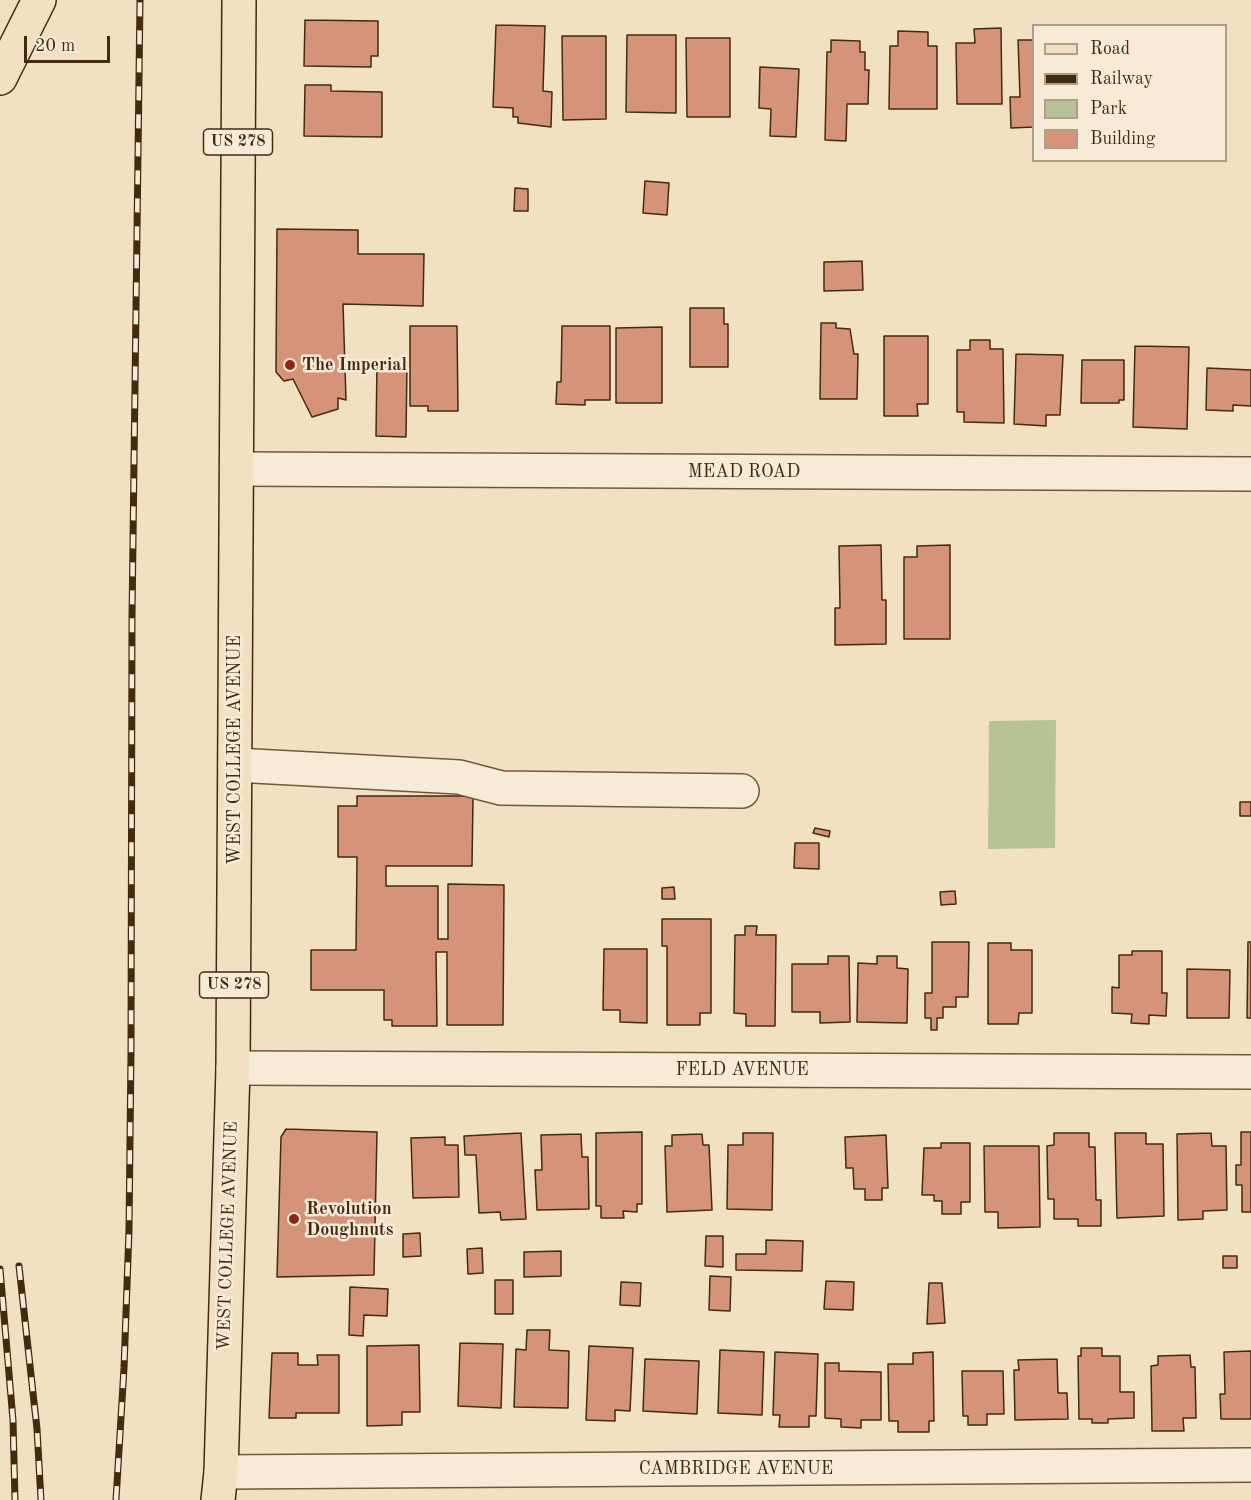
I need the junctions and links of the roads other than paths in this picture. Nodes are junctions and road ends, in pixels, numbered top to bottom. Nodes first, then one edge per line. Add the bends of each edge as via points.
1 (39, 0) edge
2 (239, 0) edge
3 (0, 78) edge
4 (238, 469) junction
5 (1251, 474) edge
6 (235, 765) junction
7 (742, 791) dead end
8 (233, 1068) junction
9 (1251, 1072) edge
10 (1251, 1465) edge
11 (220, 1486) edge

1 - 3 main road
2 - 4 main road, WEST COLLEGE AVENUE / US 278
4 - 5 street, MEAD ROAD
4 - 6 main road, WEST COLLEGE AVENUE / US 278
6 - 7 street via 459,777 501,788
6 - 8 main road, WEST COLLEGE AVENUE / US 278
8 - 9 street, FELD AVENUE
8 - 11 main road, WEST COLLEGE AVENUE / US 278
10 - 11 street, CAMBRIDGE AVENUE

